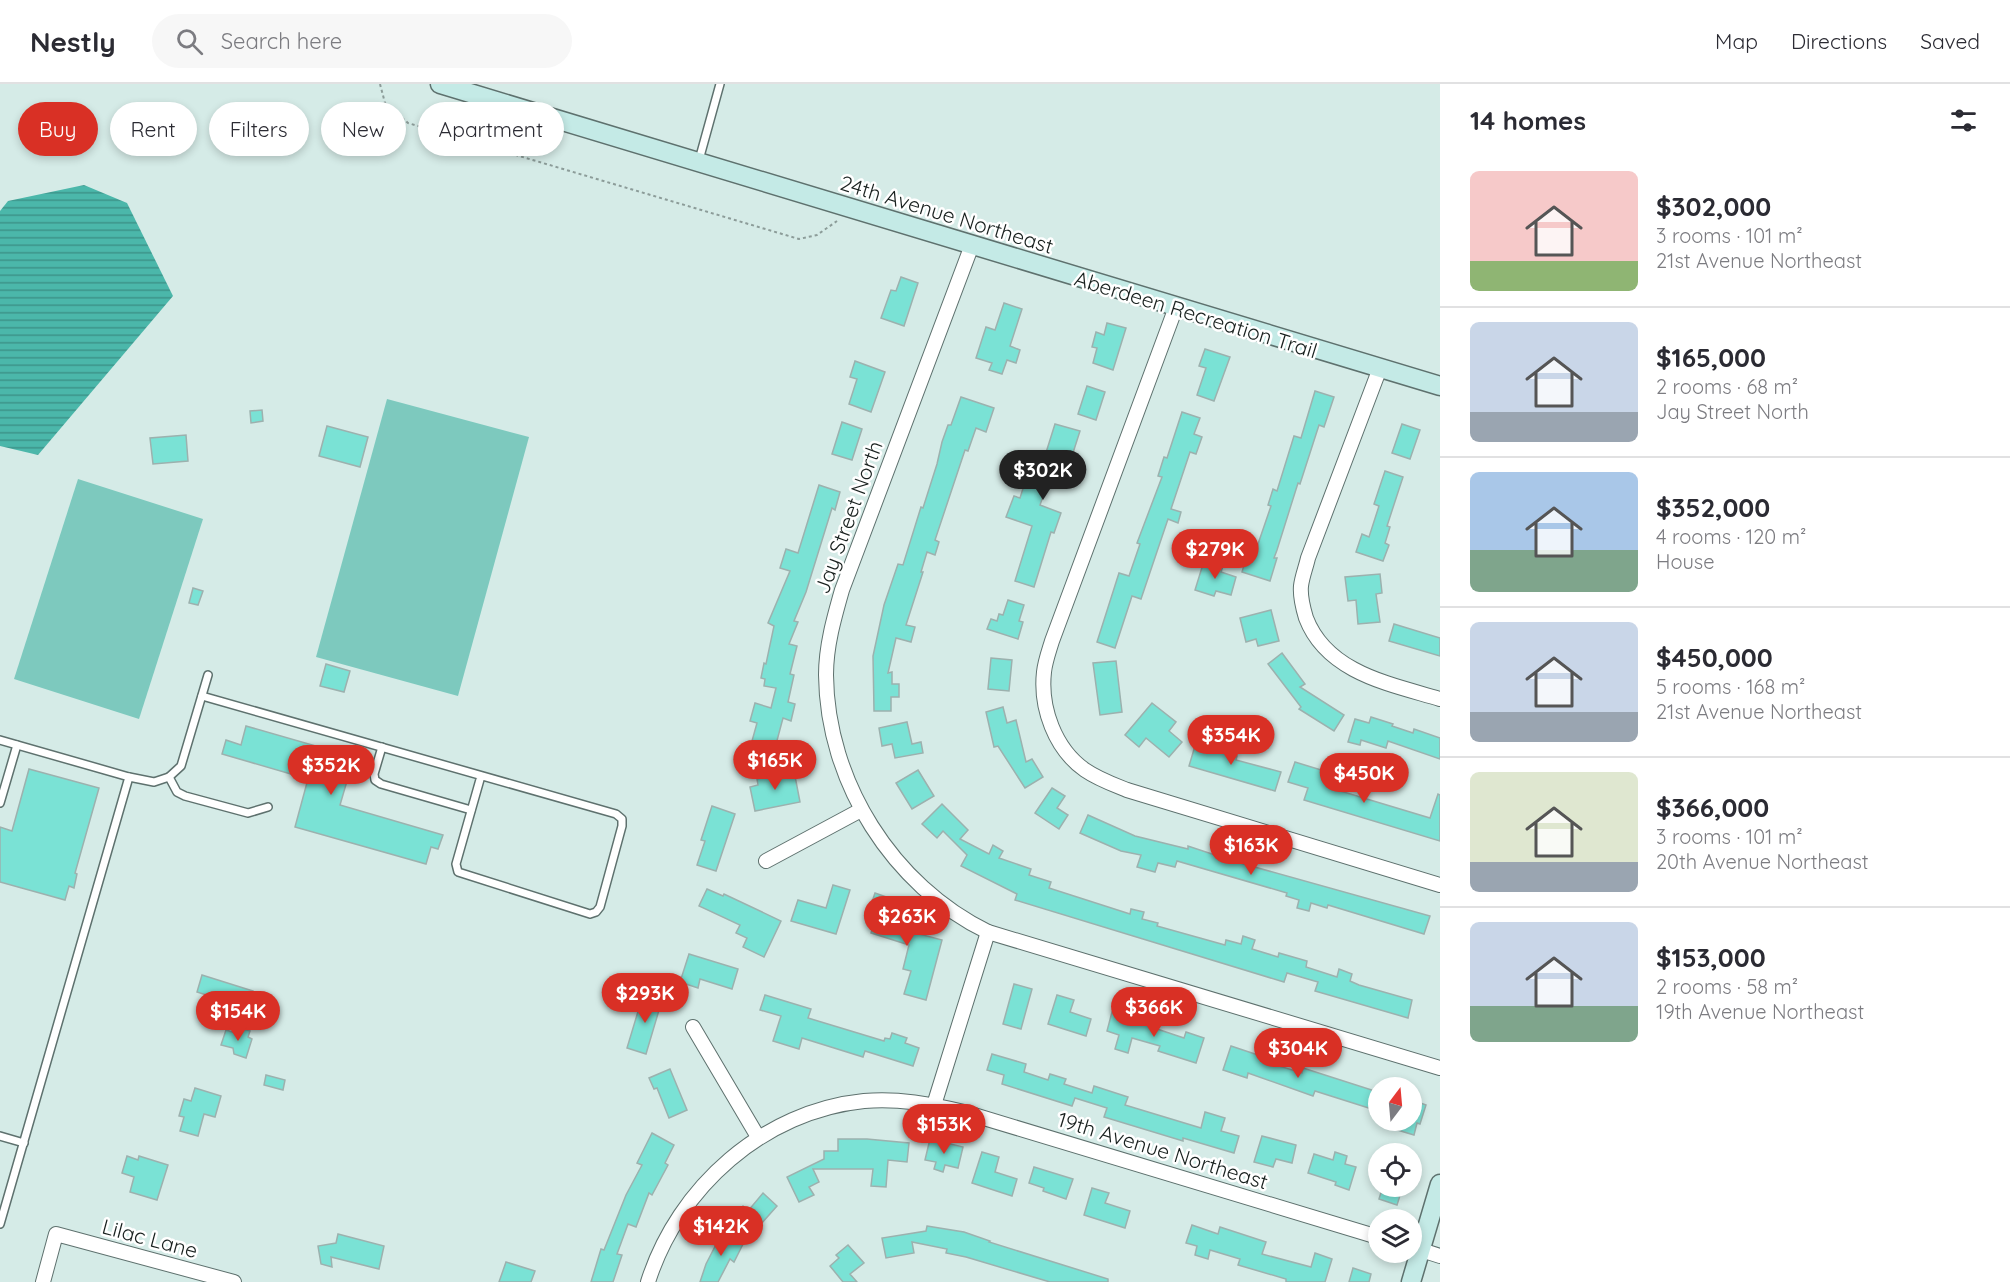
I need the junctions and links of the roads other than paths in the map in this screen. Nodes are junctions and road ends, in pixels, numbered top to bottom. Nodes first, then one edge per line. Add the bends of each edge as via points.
1 (440, 84) edge
2 (720, 84) edge
3 (698, 163) junction
4 (972, 245) junction
5 (1176, 307) junction
6 (1380, 368) junction
7 (1440, 386) edge
8 (208, 675) dead end
9 (202, 696) junction
10 (1440, 699) edge
11 (0, 740) edge
12 (17, 745) junction
13 (382, 747) junction
14 (481, 776) junction
15 (129, 777) junction
16 (169, 777) junction
17 (0, 803) edge
18 (268, 807) dead end
19 (471, 810) junction
20 (861, 810) junction
21 (766, 861) dead end
22 (1440, 885) edge
23 (988, 932) junction
24 (693, 1027) dead end
25 (1440, 1068) edge
26 (934, 1105) junction
27 (0, 1136) edge
28 (759, 1137) junction
29 (24, 1143) junction
30 (1440, 1184) edge
31 (0, 1224) edge
32 (1422, 1233) edge
33 (1368, 1234) edge
34 (1422, 1251) edge
35 (1440, 1256) edge
36 (1414, 1263) edge
37 (43, 1282) edge
38 (234, 1282) edge
39 (648, 1282) edge
40 (1411, 1282) edge

1 - 3 main road, 24th Avenue Northeast
2 - 3 lane
3 - 4 main road, 24th Avenue Northeast
4 - 5 main road, 24th Avenue Northeast
4 - 20 street, Jay Street North via 833,622 826,676 829,711 842,763
5 - 6 main road, 24th Avenue Northeast
5 - 22 street via 1052,641 1044,671 1044,700 1054,732 1067,754 1084,770 1126,790
6 - 7 main road, 24th Avenue Northeast
6 - 10 street via 1308,558 1302,600 1311,629 1330,655 1356,671
8 - 9 lane
9 - 13 lane
9 - 16 lane via 181,766
11 - 12 lane
12 - 15 lane
12 - 17 lane
13 - 14 lane
13 - 19 lane via 375,780
14 - 19 lane
14 - 19 lane via 616,814 622,819 600,907 590,914 458,872 456,864
15 - 16 lane via 154,782
15 - 29 lane
16 - 18 lane via 177,792 185,796 248,813
20 - 21 street
20 - 23 street, Jay Street North via 910,876 944,906
23 - 25 street, Jay Street North
23 - 26 street
24 - 28 street
26 - 28 street via 867,1101 844,1104 791,1121
26 - 33 street, 19th Avenue Northeast
27 - 29 lane
28 - 39 street via 725,1163 693,1198 668,1236
29 - 31 lane
30 - 32 main road
34 - 35 street
36 - 40 main road
37 - 38 street, Lilac Lane via 56,1234

